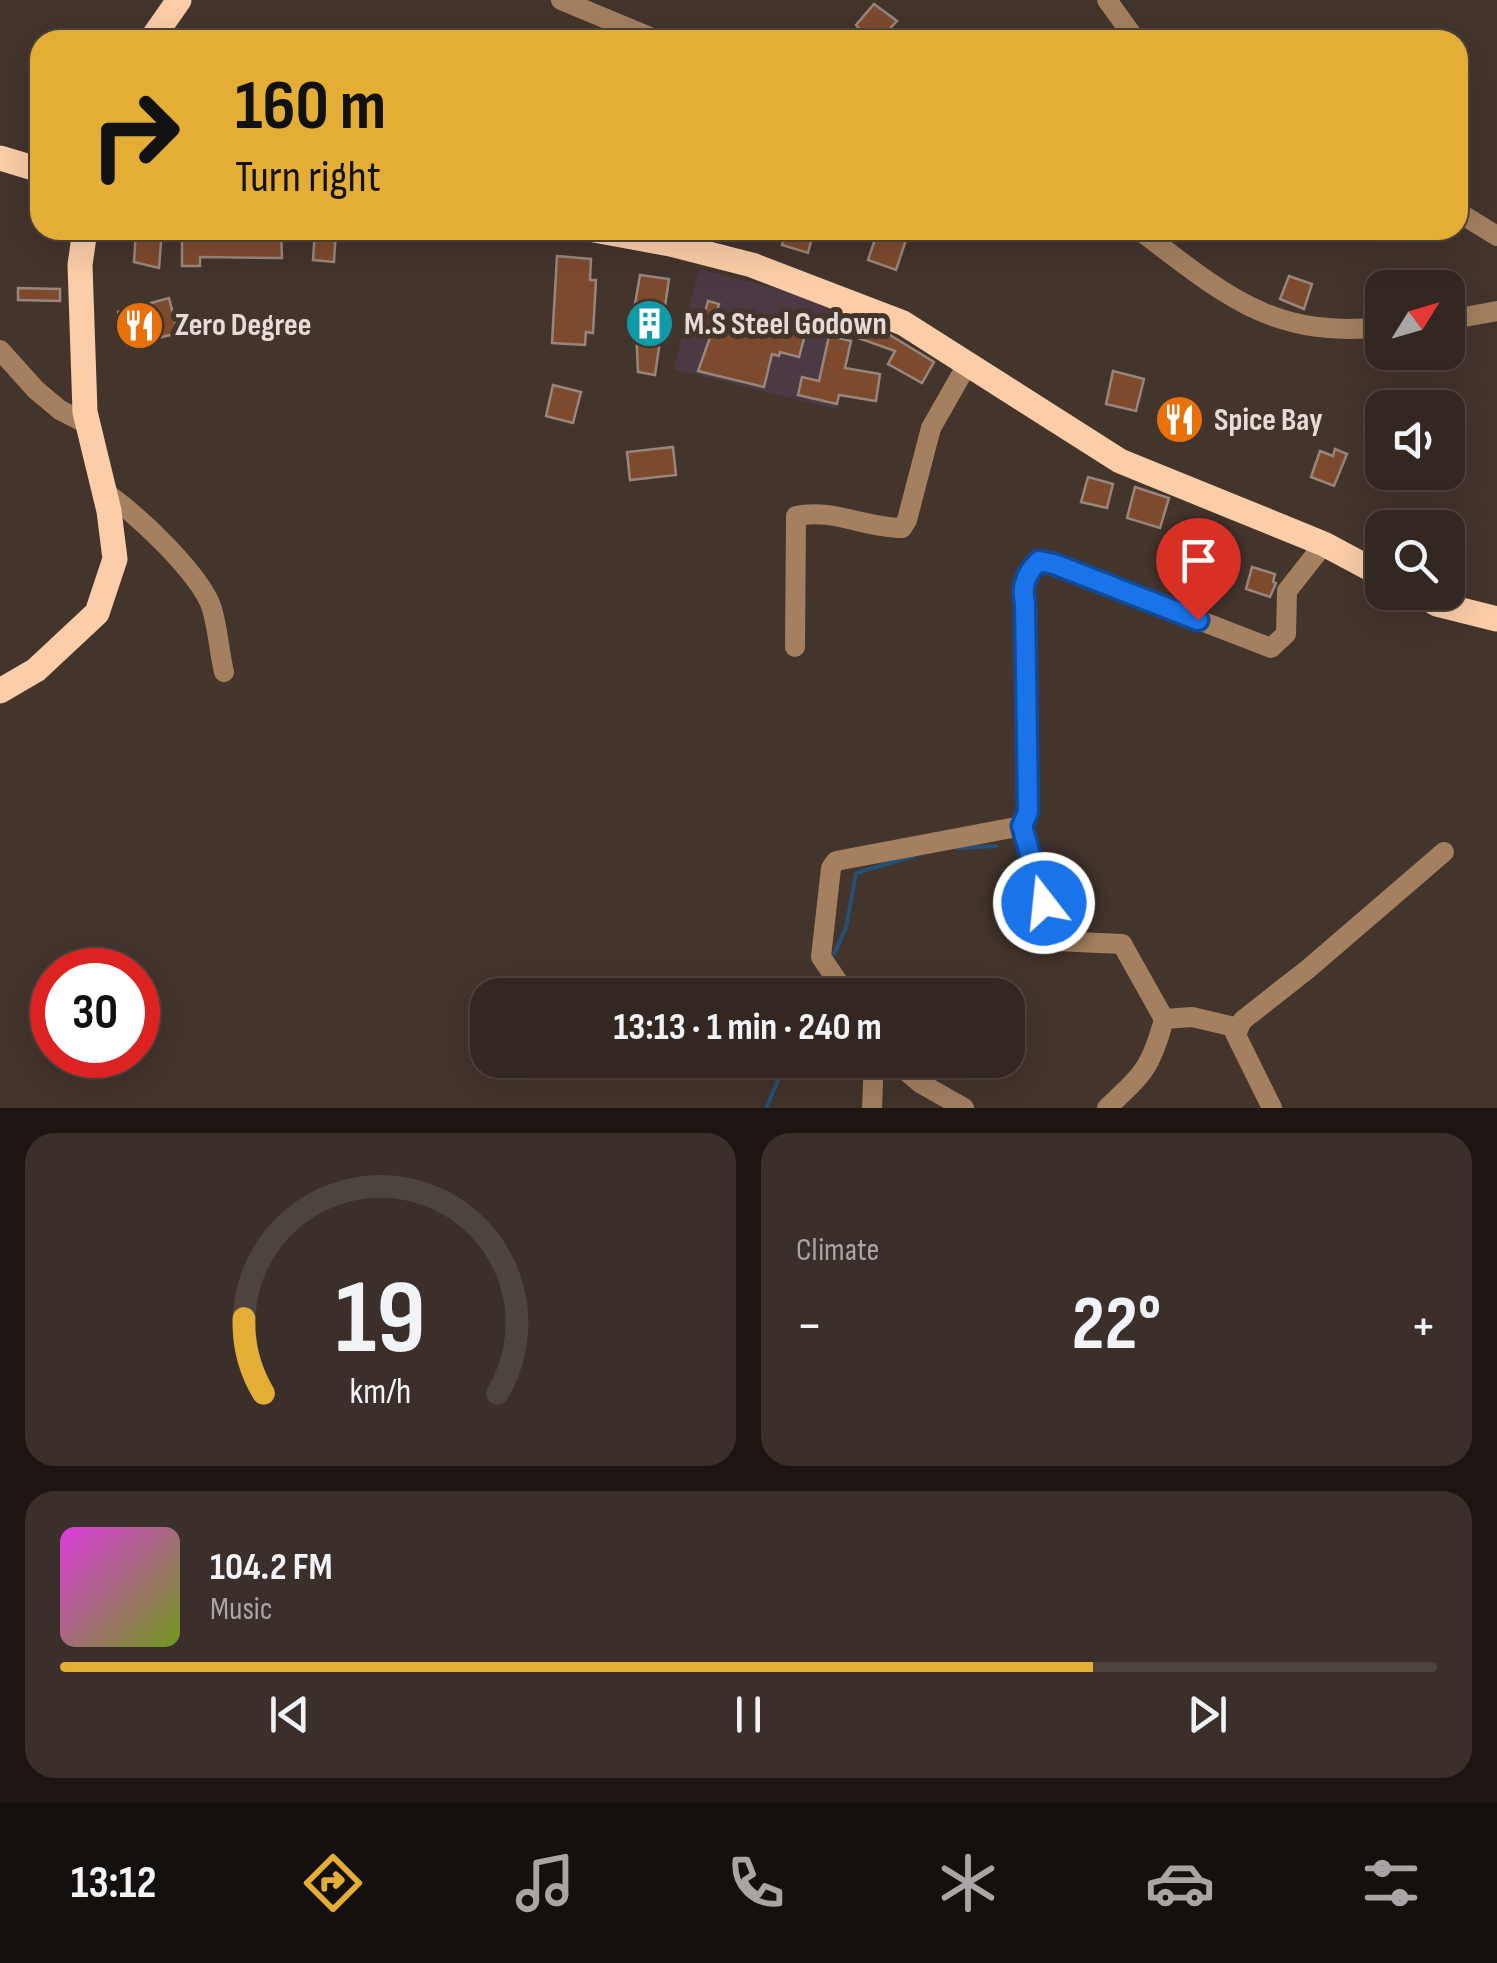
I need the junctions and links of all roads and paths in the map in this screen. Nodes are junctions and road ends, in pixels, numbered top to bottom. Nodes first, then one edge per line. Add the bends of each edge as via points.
1 (179, 0) edge
2 (561, 0) edge
3 (1107, 0) edge
4 (158, 30) edge
5 (633, 30) edge
6 (1129, 30) edge
7 (0, 158) edge
8 (30, 167) edge
9 (1468, 218) edge
10 (1497, 236) edge
11 (84, 240) edge
12 (681, 240) edge
13 (1153, 240) edge
14 (1497, 311) edge
15 (1465, 317) edge
16 (1365, 328) edge
17 (0, 350) edge
18 (968, 363) junction
19 (88, 425) junction
20 (105, 493) junction
21 (1324, 544) junction
22 (1365, 566) edge
23 (1454, 610) edge
24 (1497, 619) edge
25 (796, 647) dead end
26 (224, 672) dead end
27 (0, 691) edge
28 (1022, 826) junction
29 (1444, 852) dead end
30 (835, 978) edge
31 (1164, 1020) junction
32 (1238, 1028) junction
33 (873, 1078) edge
34 (913, 1078) edge
35 (872, 1108) edge
36 (964, 1108) edge
37 (1106, 1108) edge
38 (1272, 1108) edge

1 - 4 main road
2 - 5 street
3 - 6 street
7 - 8 main road
9 - 10 street
11 - 19 main road
12 - 18 main road via 904,323
13 - 16 street via 1247,308 1284,323
14 - 15 street
17 - 19 street via 36,390
18 - 21 main road via 1120,461
18 - 25 street via 931,428 902,528 813,512 796,516
19 - 20 main road
20 - 26 street via 142,522 201,588 212,605
20 - 27 main road via 115,559 97,613 36,670
21 - 22 main road
21 - 28 street via 1287,591 1286,634 1271,648 1039,561 1022,590 1028,812
23 - 24 main road
28 - 30 street via 836,860 822,958
28 - 31 street via 1054,941 1122,944
29 - 32 street
31 - 32 street via 1192,1017
31 - 37 street via 1155,1056
32 - 38 street
33 - 35 street
34 - 36 street

